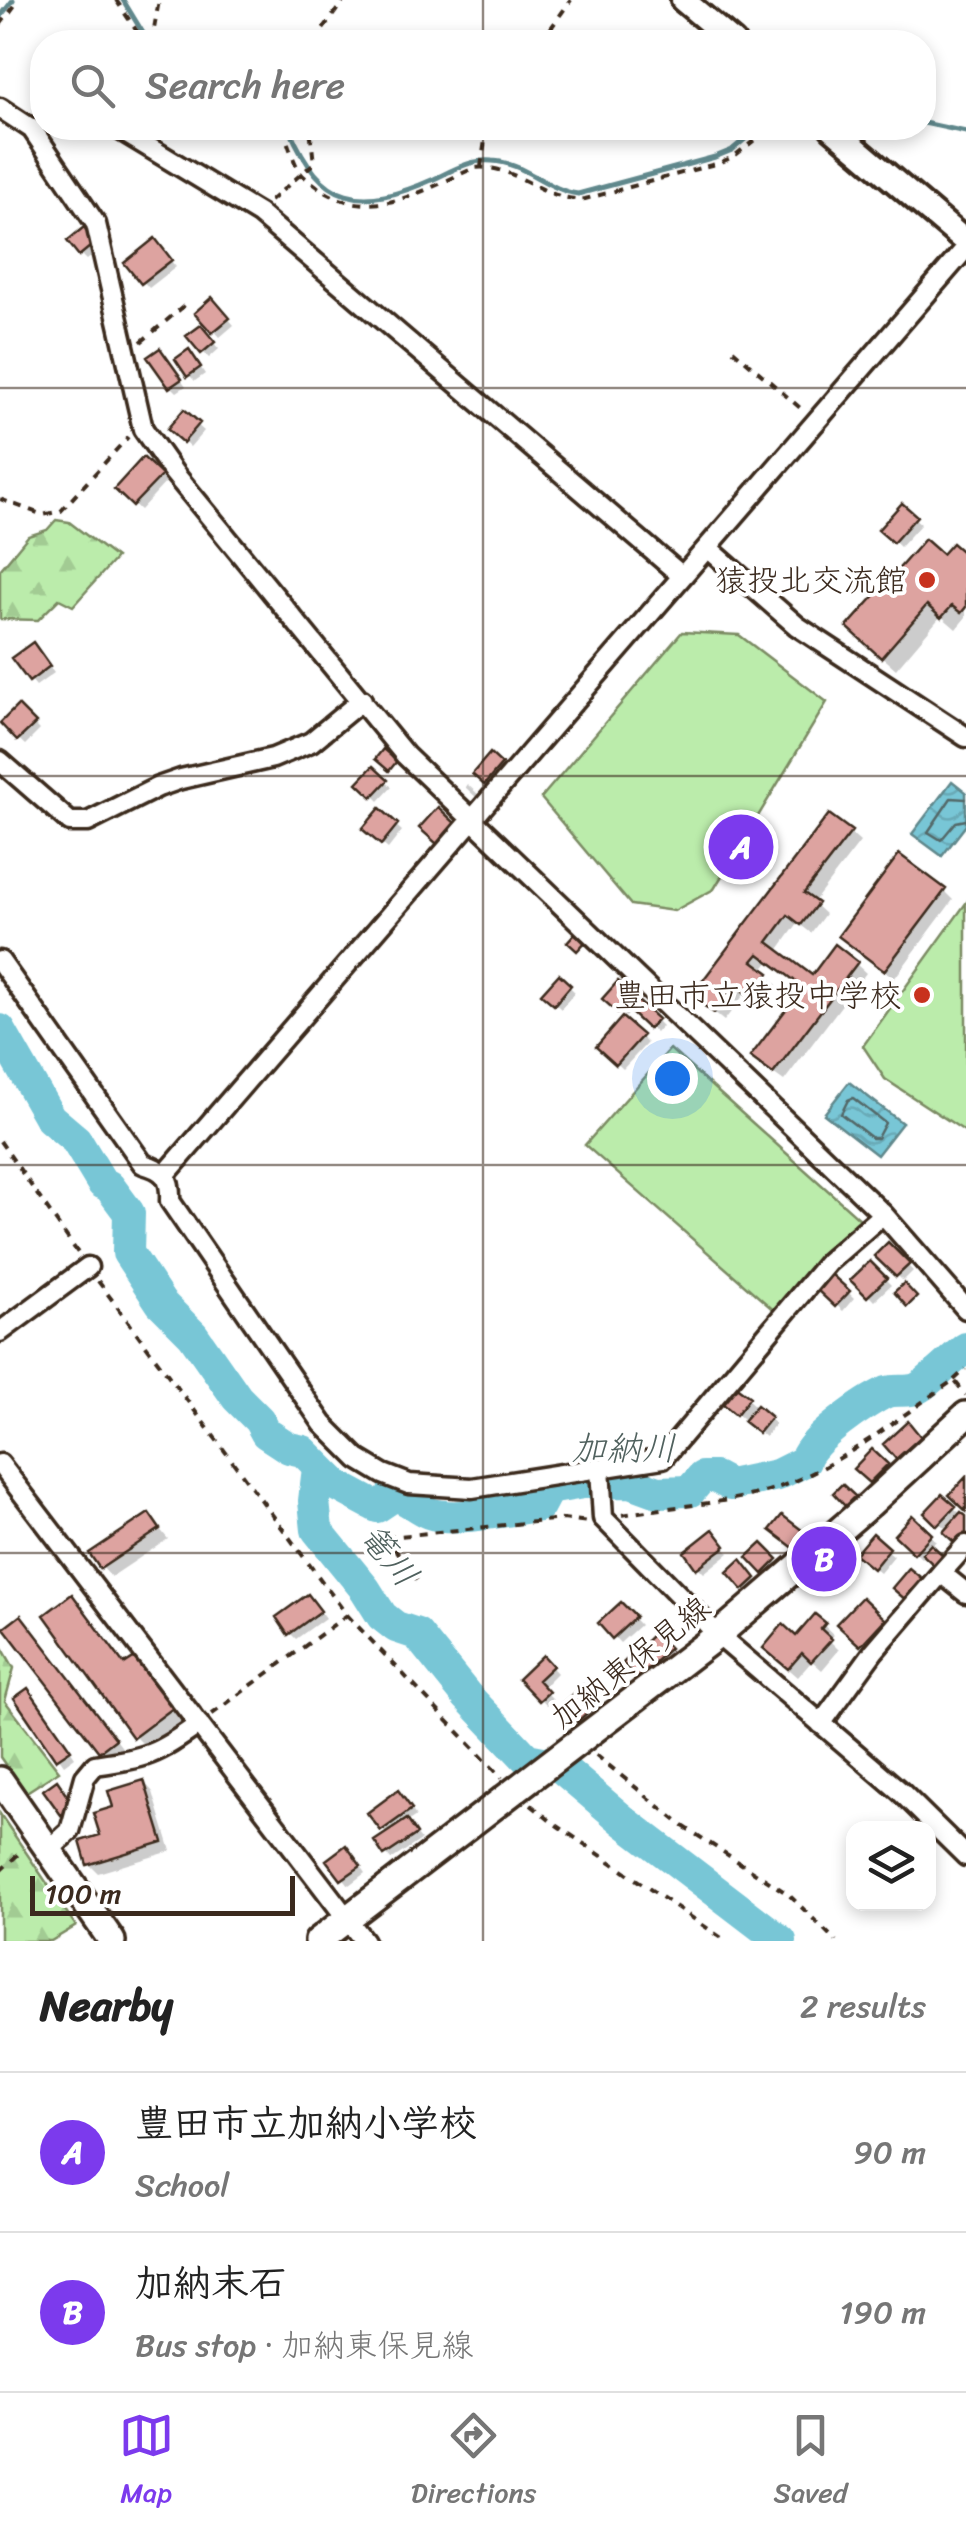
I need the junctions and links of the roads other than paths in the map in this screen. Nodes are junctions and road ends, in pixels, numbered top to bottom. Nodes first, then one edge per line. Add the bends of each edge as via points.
1 (683, 0) edge
2 (719, 30) edge
3 (0, 108) edge
4 (30, 123) edge
5 (45, 140) edge
6 (137, 140) edge
7 (846, 140) edge
8 (966, 245) edge
9 (708, 548) junction
10 (682, 576) junction
11 (362, 700) junction
12 (966, 737) edge
13 (0, 761) edge
14 (472, 819) junction
15 (0, 961) edge
16 (165, 1175) junction
17 (883, 1214) junction
18 (88, 1267) road end
19 (966, 1308) edge
20 (0, 1332) edge
21 (966, 1415) edge
22 (0, 1464) edge
23 (601, 1472) junction
24 (966, 1544) edge
25 (941, 1573) junction
26 (966, 1593) edge
27 (718, 1635) junction
28 (199, 1724) junction
29 (821, 1724) junction
30 (0, 1780) edge
31 (44, 1842) junction
32 (966, 1856) edge
33 (347, 1919) junction
34 (112, 1941) edge
35 (318, 1941) edge
36 (364, 1941) edge

1 - 2 street
3 - 4 street
5 - 11 street via 96,224 143,429
6 - 10 street via 259,214
7 - 8 street
8 - 9 street
9 - 10 street
9 - 12 street via 797,626
10 - 14 street
11 - 13 street via 298,747 158,787 88,822 70,822
11 - 14 street via 405,755
14 - 16 street
14 - 17 street
15 - 16 street via 143,1164
16 - 23 street via 170,1201 322,1424 358,1460 409,1484 472,1488
17 - 19 street
17 - 23 street via 828,1262 663,1458
18 - 20 street
21 - 27 main road, 加納東保見線
22 - 28 street
23 - 27 street via 605,1519
24 - 25 street
25 - 26 street
25 - 29 street
27 - 29 street
27 - 33 main road, 加納東保見線
28 - 31 street via 148,1757 95,1764 70,1831
28 - 33 street
29 - 32 street
30 - 31 main road
31 - 34 main road
33 - 35 main road, 加納東保見線
33 - 36 street

